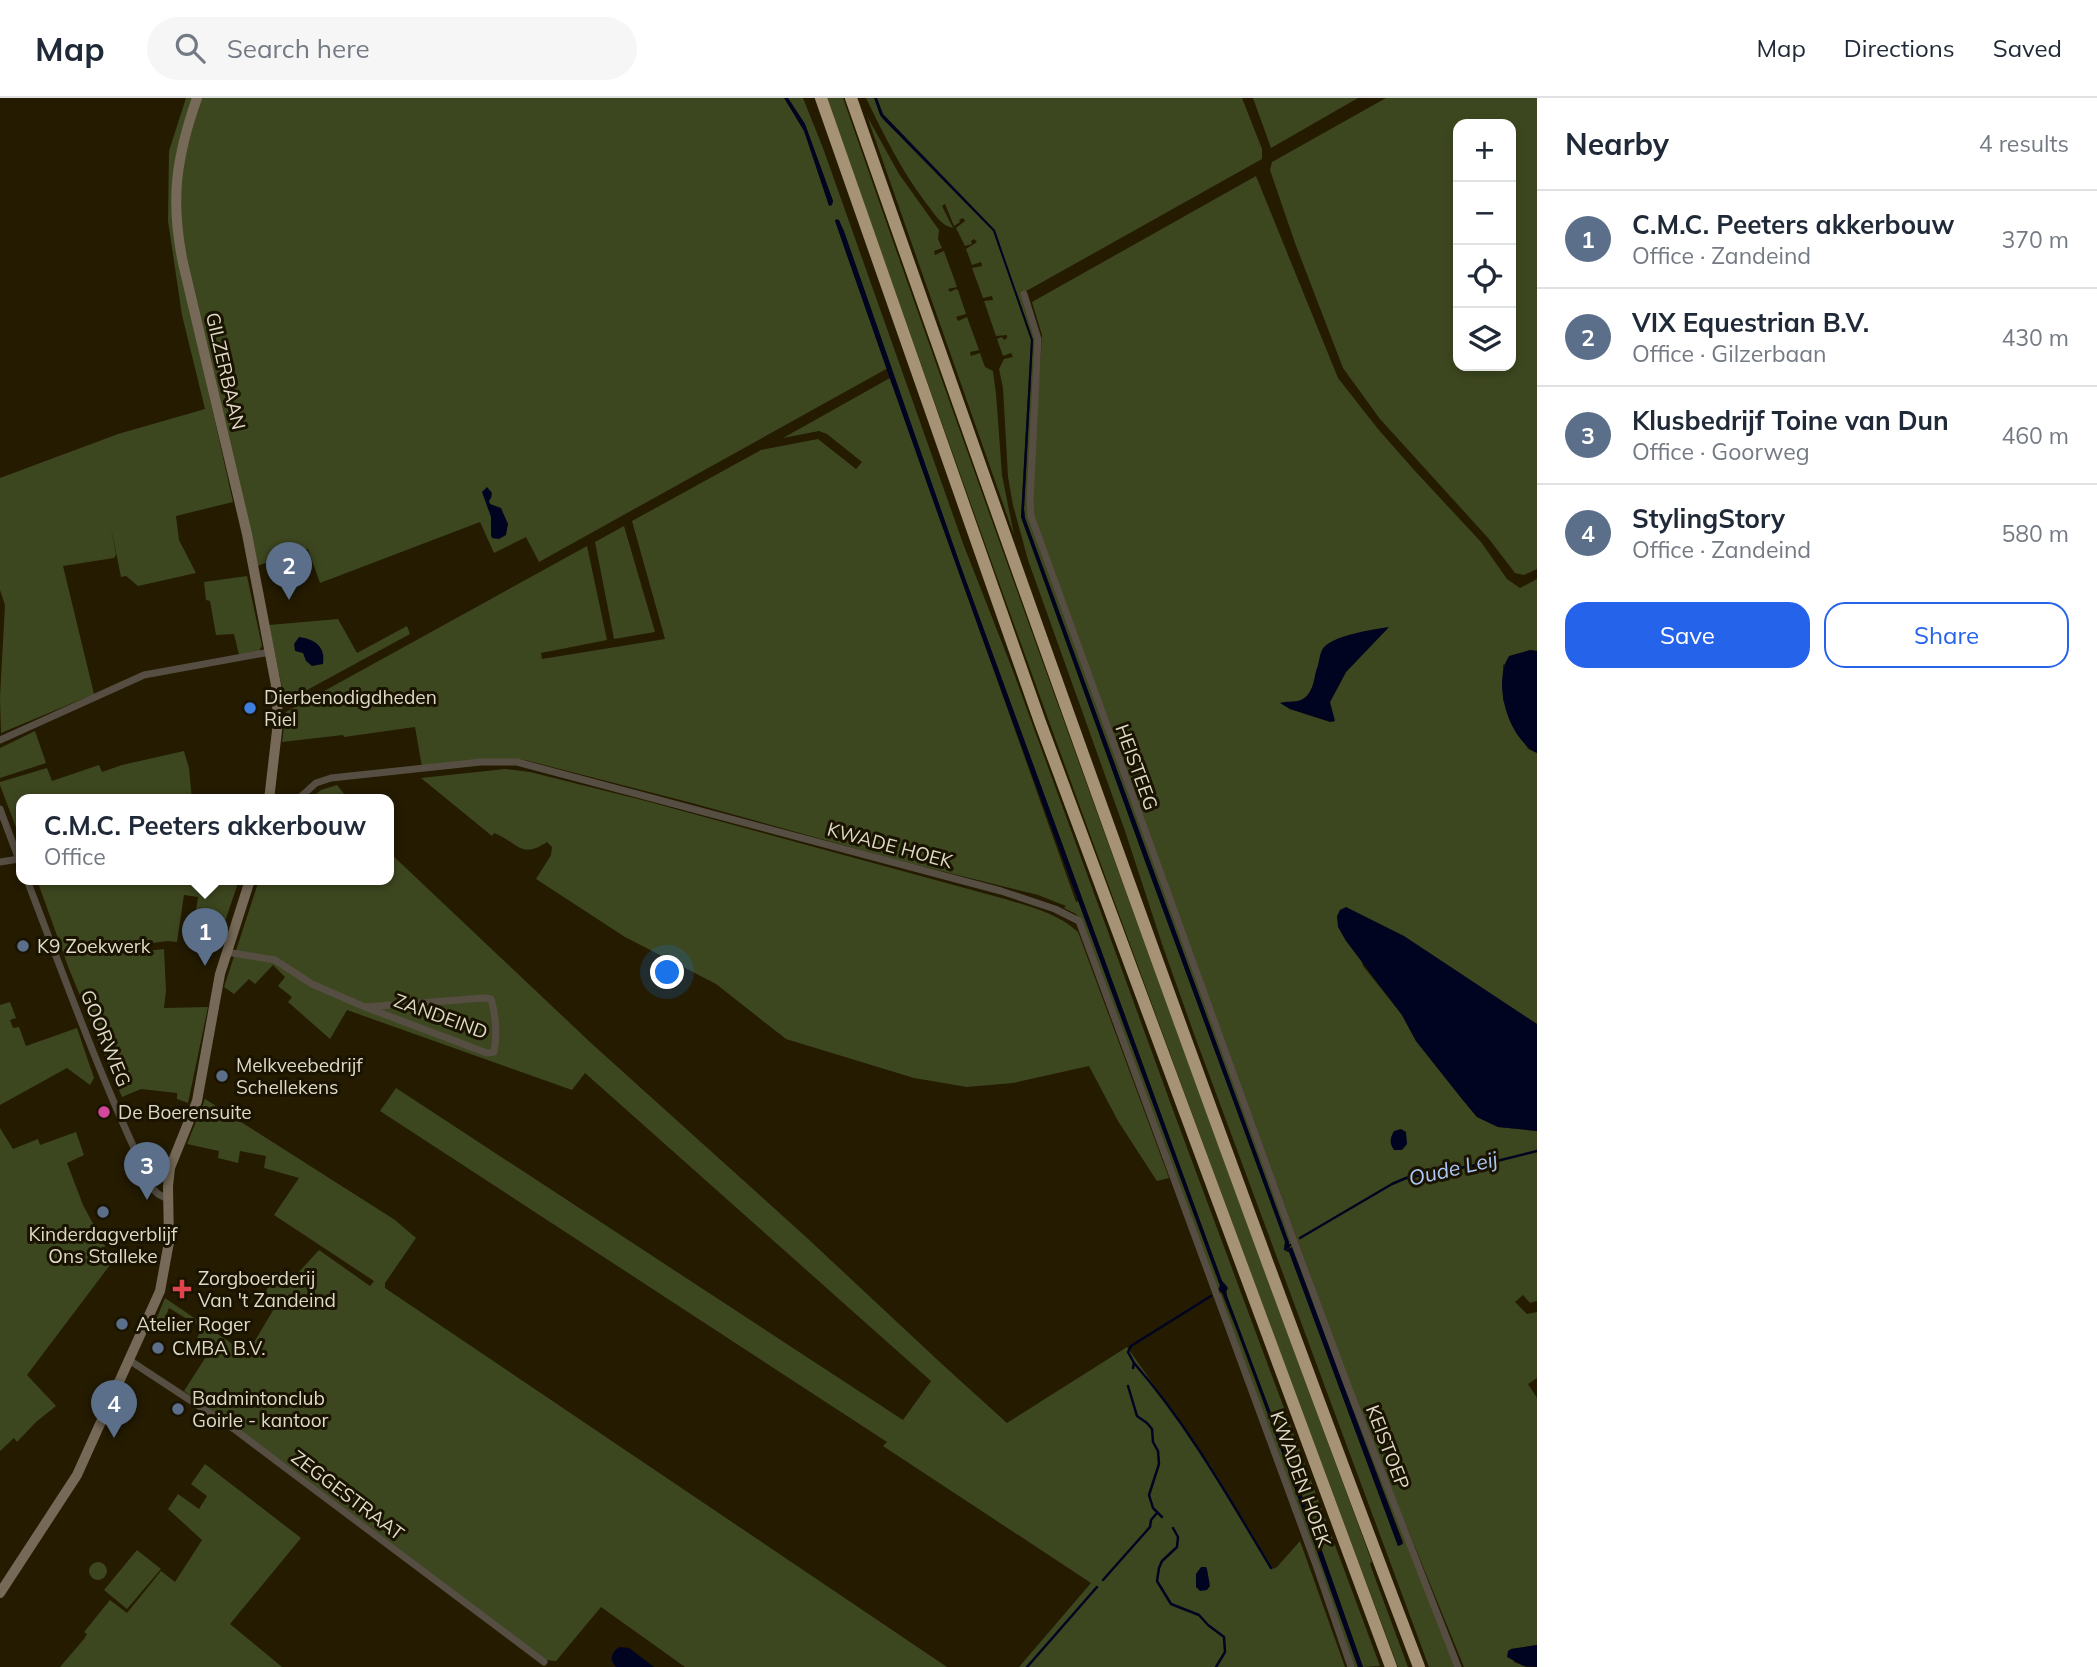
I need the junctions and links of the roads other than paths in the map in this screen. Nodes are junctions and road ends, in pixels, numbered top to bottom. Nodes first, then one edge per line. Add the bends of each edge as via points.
1 (197, 98) edge
2 (821, 98) edge
3 (850, 98) edge
4 (1024, 294) dead end
5 (270, 652) junction
6 (0, 740) edge
7 (270, 794) edge
8 (304, 794) edge
9 (0, 809) edge
10 (16, 851) edge
11 (29, 885) edge
12 (248, 885) edge
13 (226, 951) junction
14 (365, 1007) junction
15 (172, 1161) junction
16 (143, 1167) junction
17 (168, 1199) junction
18 (1293, 1238) joint
19 (1219, 1303) joint
20 (129, 1360) junction
21 (0, 1593) edge
22 (544, 1662) dead end
23 (1351, 1667) edge
24 (1391, 1667) edge
25 (1419, 1667) edge
26 (1458, 1667) edge

1 - 5 street, GILZERBAAN via 178,167 178,240
2 - 24 highway via 1040,722
3 - 25 highway via 1053,673
4 - 18 street, HEISTEEG via 1038,339 1031,516
5 - 6 street via 144,675
5 - 7 street via 278,722
8 - 19 street, KWADE HOEK via 331,778 517,762 1001,891 1073,917 1082,927
9 - 10 street
11 - 16 street, GOORWEG
12 - 13 street
13 - 14 street, ZANDEIND via 275,960 312,984
13 - 15 street via 197,1101
14 - 14 street, ZANDEIND via 487,1053 494,1052 491,999
15 - 16 street
15 - 17 street
16 - 17 street, GOORWEG via 158,1194
17 - 20 street via 170,1234 163,1280
18 - 26 street, KEISTOEP
19 - 23 street, KWADEN HOEK
20 - 21 street via 77,1475
20 - 22 street, ZEGGESTRAAT via 244,1437

